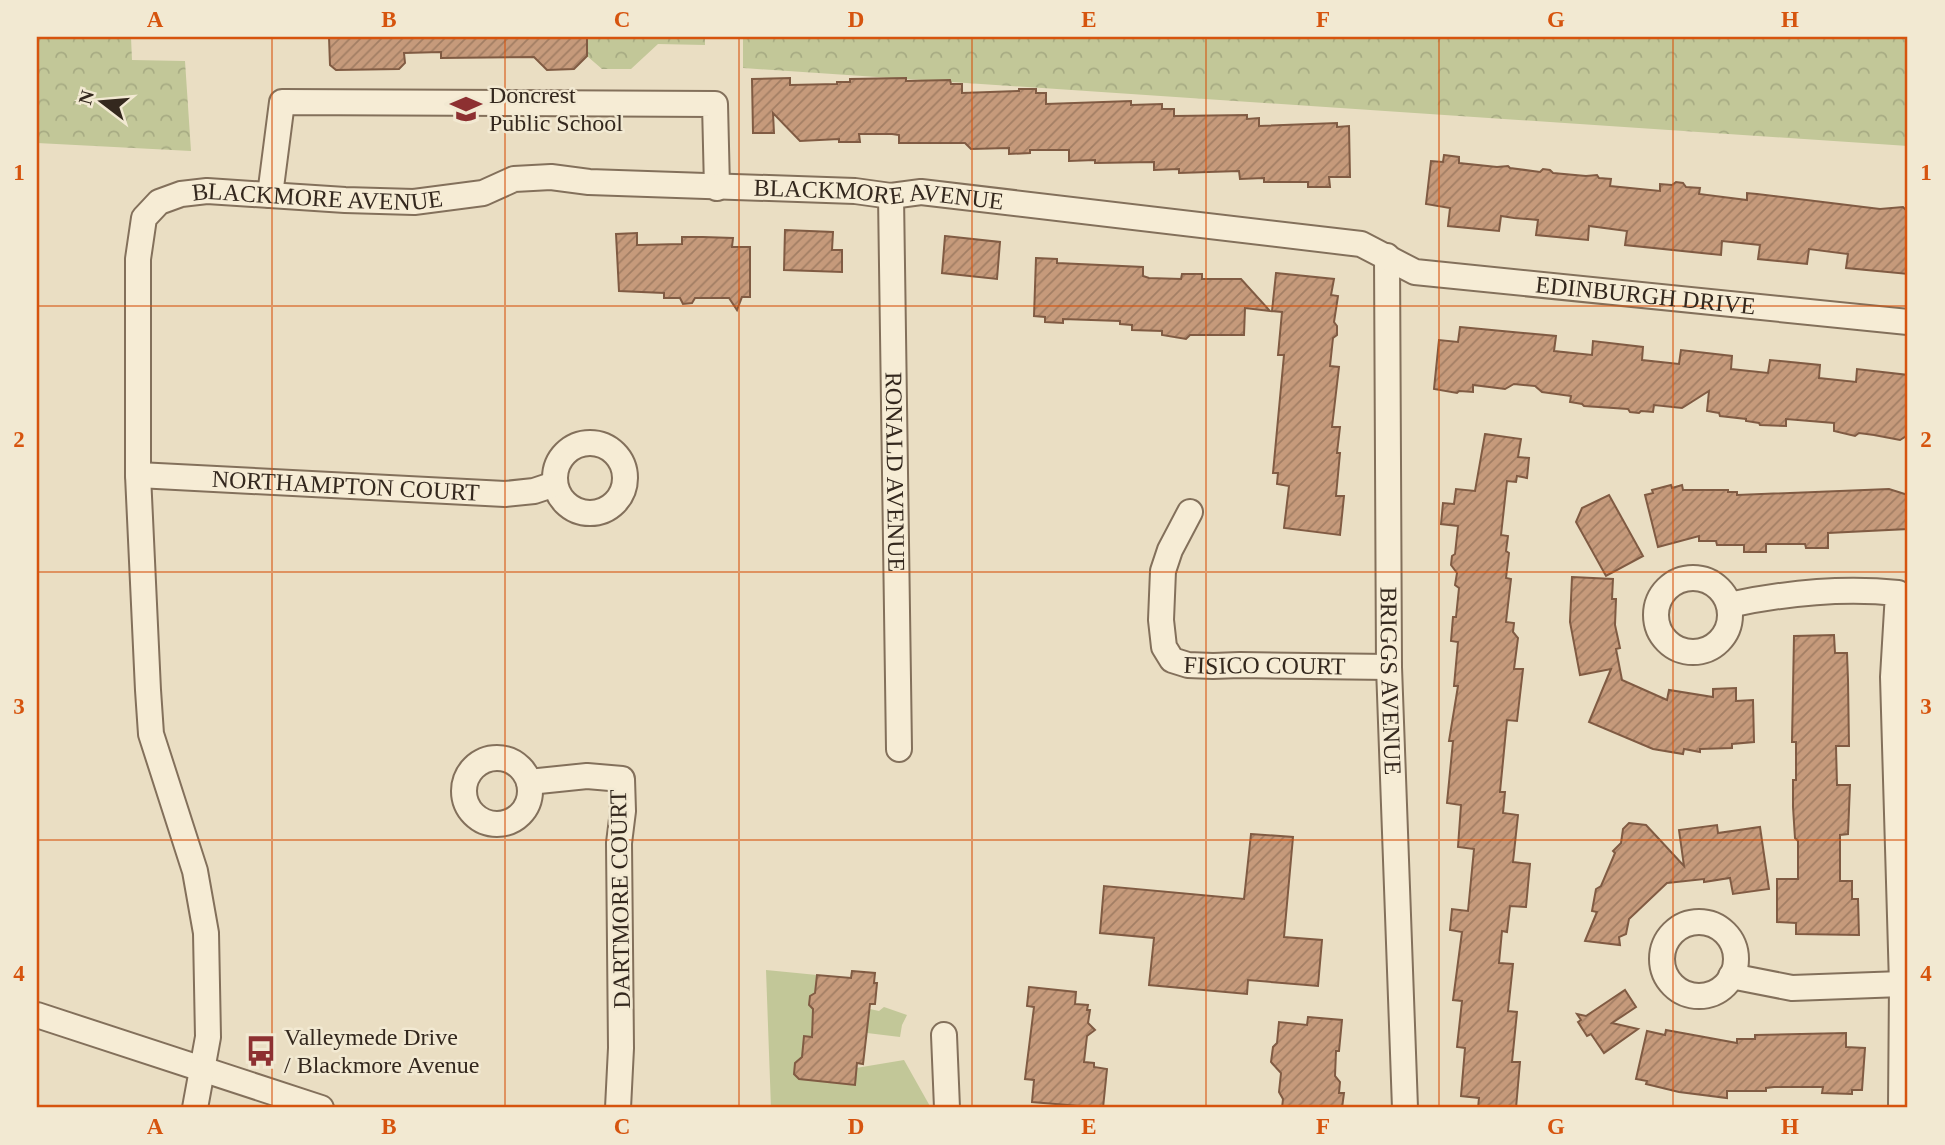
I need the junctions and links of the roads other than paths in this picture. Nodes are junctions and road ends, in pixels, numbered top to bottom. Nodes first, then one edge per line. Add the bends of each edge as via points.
1 (717, 188) junction
2 (270, 195) junction
3 (891, 195) junction
4 (1387, 256) junction
5 (1908, 322) edge
6 (138, 475) junction
7 (555, 484) dead end
8 (1190, 512) dead end
9 (1728, 605) dead end
10 (1388, 667) junction
11 (899, 749) dead end
12 (529, 782) dead end
13 (1731, 976) dead end
14 (1902, 984) junction
15 (37, 1015) edge
16 (944, 1035) dead end
17 (204, 1069) junction
18 (195, 1108) edge
19 (321, 1108) edge
20 (618, 1108) edge
21 (947, 1108) edge
22 (1405, 1108) edge
23 (1901, 1108) edge

1 - 2 street, BLACKMORE AVENUE via 551,177 514,179 483,193 414,202
1 - 2 street via 715,104 282,102
1 - 3 street, BLACKMORE AVENUE
2 - 6 street, BLACKMORE AVENUE via 181,194 159,202 144,218 138,259
3 - 4 street, BLACKMORE AVENUE via 921,192 1347,242
3 - 11 street, RONALD AVENUE
4 - 5 street, EDINBURGH DRIVE via 1415,272
4 - 10 street, BRIGGS AVENUE
6 - 7 street, NORTHAMPTON COURT via 505,494
6 - 17 street, BLACKMORE AVENUE via 151,734 195,870 206,933 208,1037
8 - 10 street, FISICO COURT via 1163,571 1161,620 1164,647 1172,660 1188,666
9 - 14 street via 1818,592 1861,589 1898,593 1893,677
10 - 22 street, BRIGGS AVENUE
12 - 20 street, DARTMORE COURT via 587,776 622,779
13 - 14 street via 1792,988
14 - 23 street
15 - 17 street
16 - 21 street
17 - 18 street, BLACKMORE AVENUE
17 - 19 street

